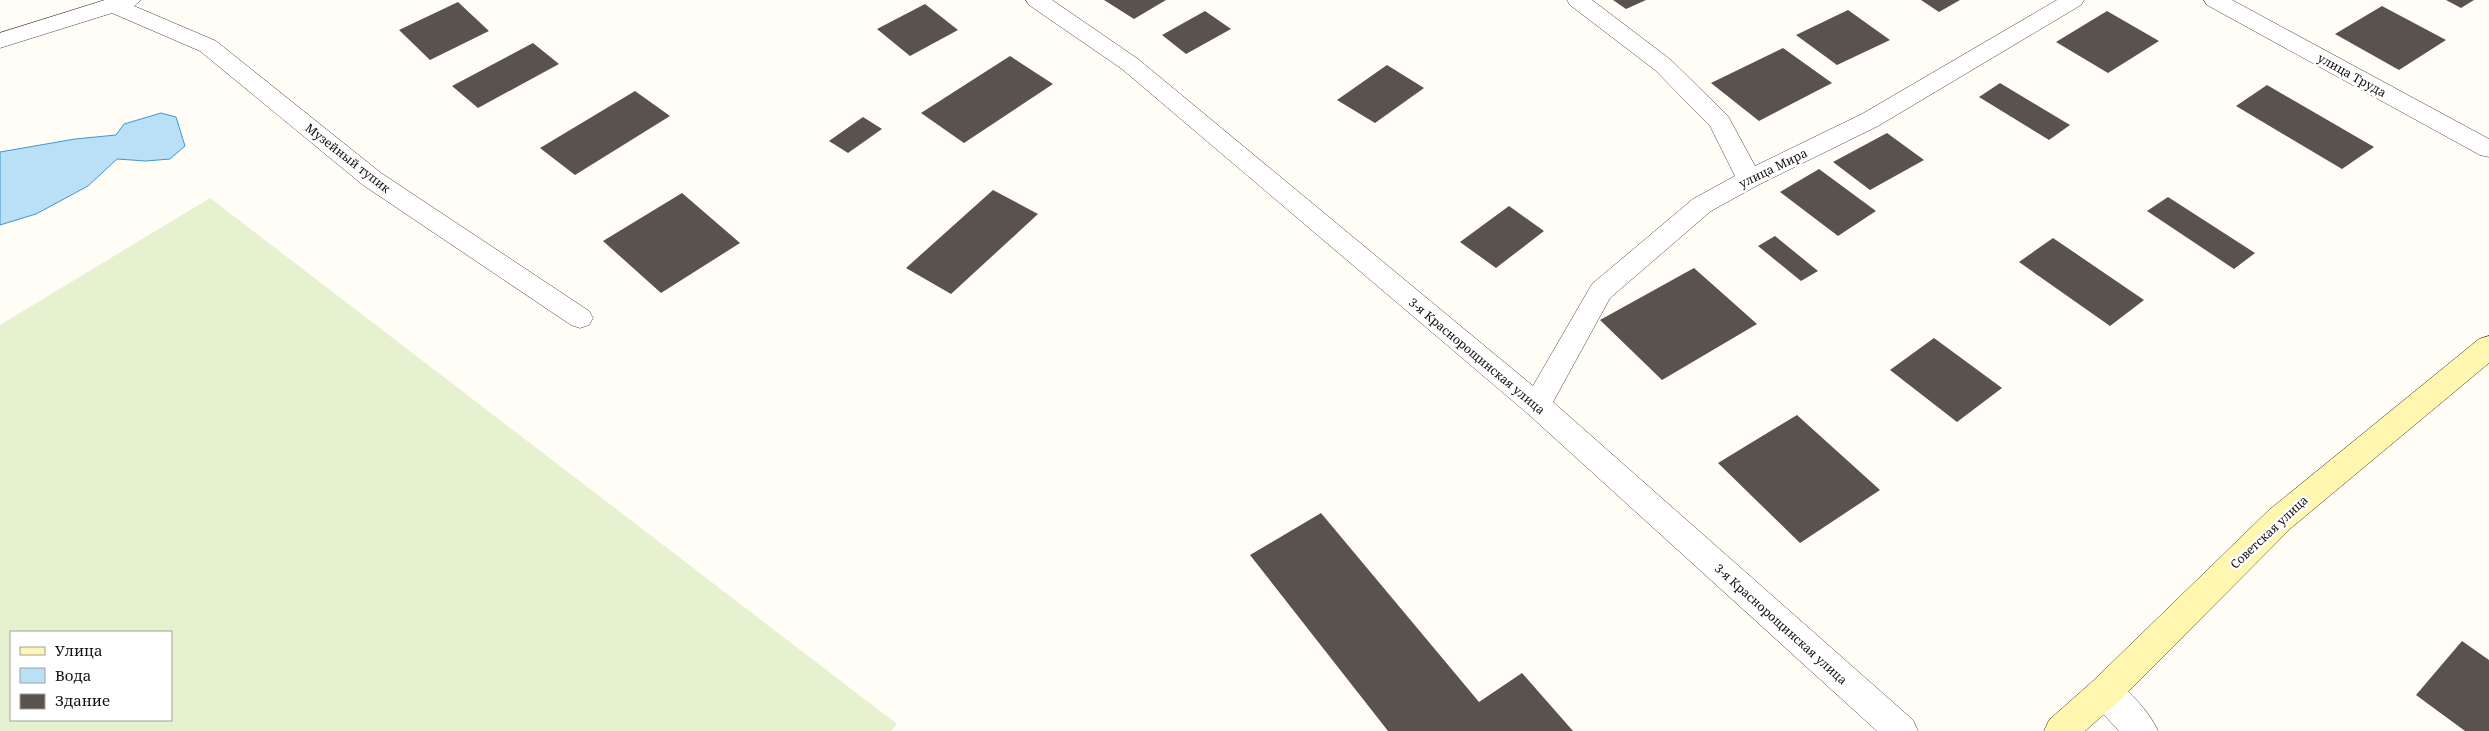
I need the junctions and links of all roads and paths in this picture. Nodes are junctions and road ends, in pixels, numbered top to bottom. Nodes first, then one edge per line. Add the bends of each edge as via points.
1 (1038, 0) edge
2 (1578, 0) edge
3 (2073, 0) edge
4 (2215, 0) edge
5 (122, 3) edge
6 (0, 41) edge
7 (2489, 149) edge
8 (1749, 179) junction
9 (580, 318) dead end
10 (2489, 347) edge
11 (1537, 405) junction
12 (2105, 692) junction
13 (1901, 731) edge
14 (2061, 731) edge
15 (2142, 731) edge

1 - 11 street, 3-я Краснорощинская улица via 1130,64
2 - 8 street via 1663,65 1720,122
3 - 8 street, улица Мира via 1870,120
4 - 7 street, улица Труда
5 - 6 street
5 - 9 street, Музейный тупик via 208,46 372,180
8 - 11 street, улица Мира via 1702,205 1601,291
10 - 12 street, Советская улица via 2280,519
11 - 13 street, 3-я Краснорощинская улица
12 - 14 street, Советская улица
12 - 15 street

